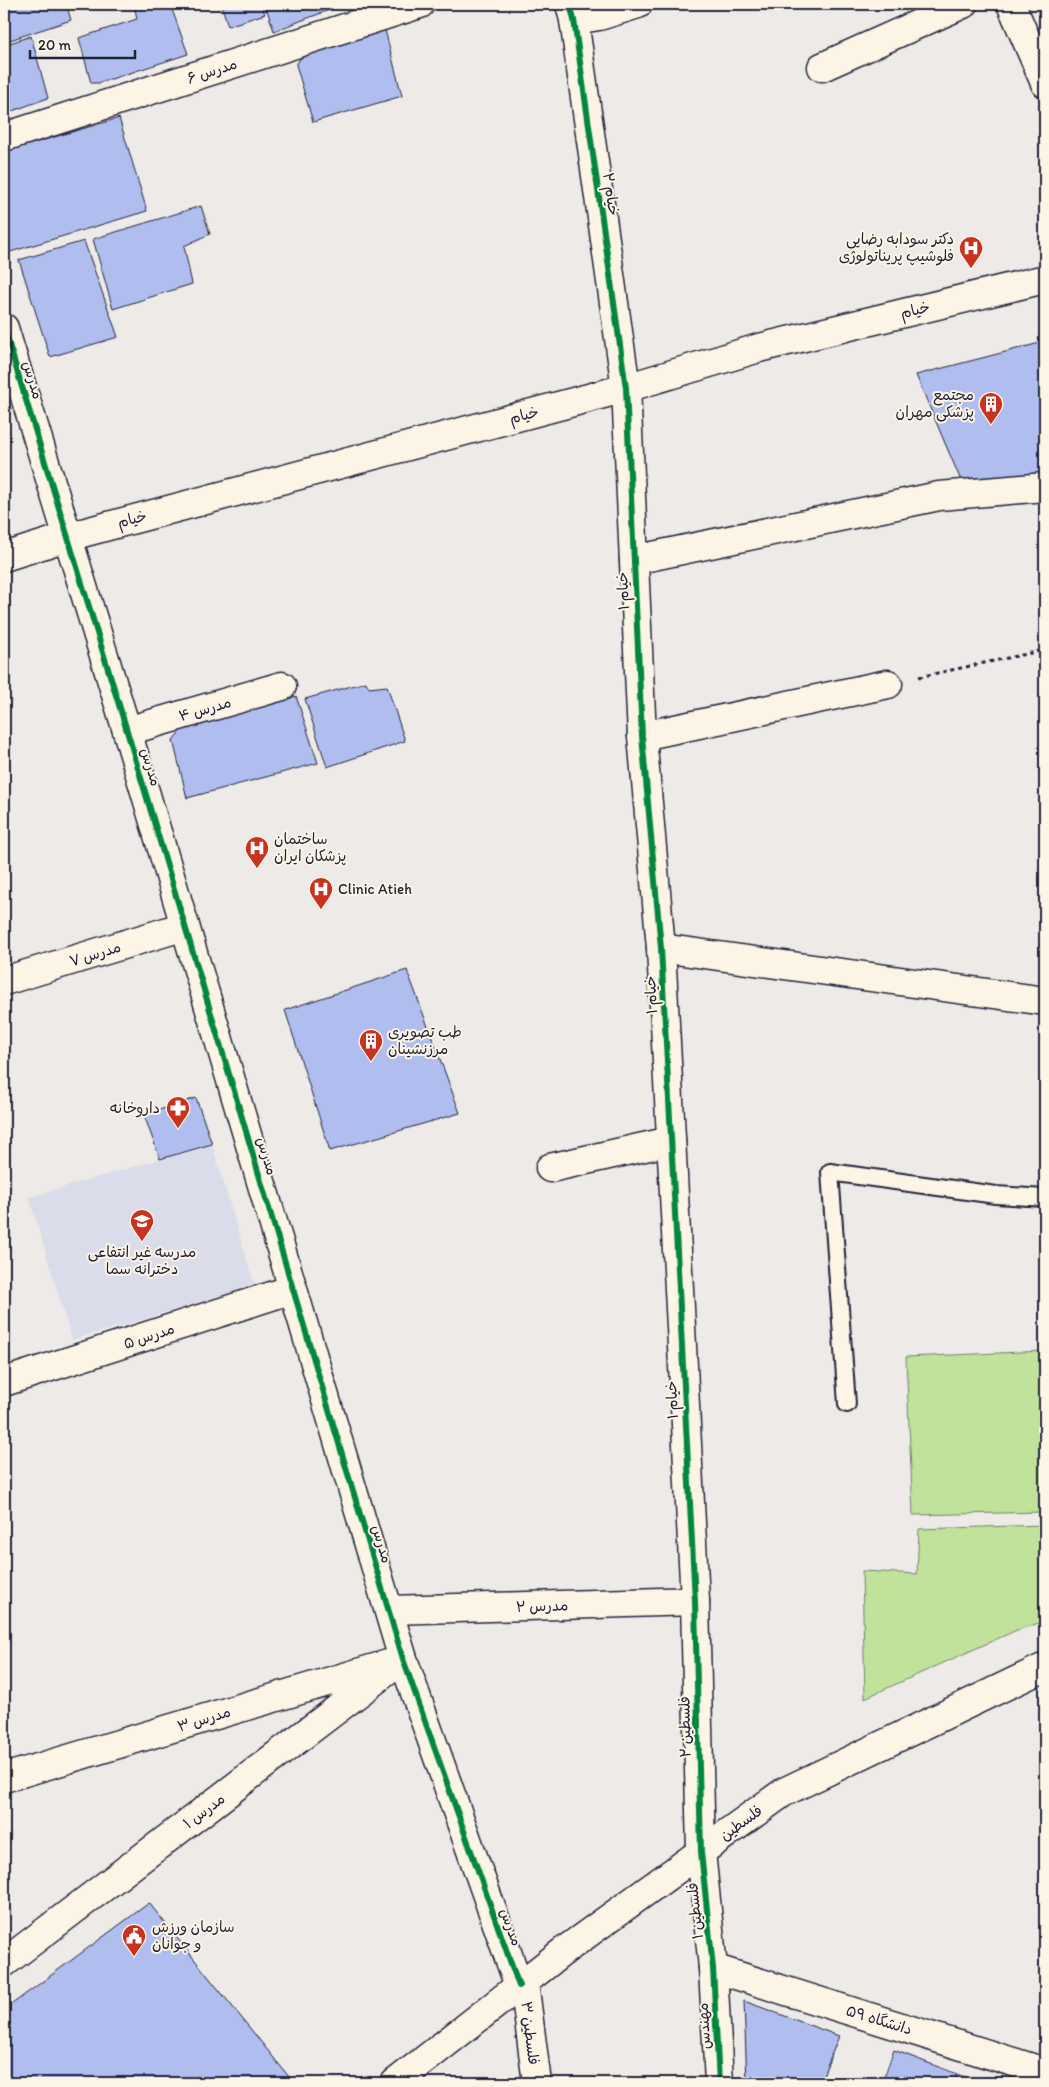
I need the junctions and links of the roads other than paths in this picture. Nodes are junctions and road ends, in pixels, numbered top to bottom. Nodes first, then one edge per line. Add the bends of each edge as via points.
1 (420, 4) edge
2 (638, 4) edge
3 (963, 4) edge
4 (1011, 4) edge
5 (572, 12) edge
6 (822, 67) dead end
7 (1045, 83) edge
8 (4, 137) edge
9 (1045, 279) edge
10 (4, 328) edge
11 (626, 388) junction
12 (1045, 487) edge
13 (67, 537) junction
14 (4, 557) edge
15 (634, 560) junction
16 (888, 684) road end
17 (282, 686) dead end
18 (127, 732) junction
19 (642, 736) junction
20 (185, 926) junction
21 (661, 948) junction
22 (4, 981) edge
23 (1045, 1001) edge
24 (671, 1141) junction
25 (550, 1168) dead end
26 (1045, 1198) edge
27 (293, 1289) junction
28 (4, 1382) edge
29 (847, 1404) dead end
30 (694, 1602) junction
31 (389, 1610) junction
32 (404, 1659) junction
33 (1045, 1667) edge
34 (4, 1778) edge
35 (701, 1852) junction
36 (4, 1963) edge
37 (713, 1968) junction
38 (522, 1984) junction
39 (1045, 2072) edge
40 (395, 2083) edge
41 (537, 2083) edge
42 (719, 2083) edge

1 - 8 street, مدرس ۶
2 - 5 street via 599,16
3 - 6 street
4 - 7 street
5 - 11 street, خیام ۲
9 - 11 street, خیام via 760,348
10 - 13 street, مدرس
11 - 13 street, خیام
11 - 15 street, خیام ۱
12 - 15 street via 940,496
13 - 14 street, خیام
13 - 18 street, مدرس
15 - 19 street, خیام ۱
16 - 19 street
17 - 18 street, مدرس ۴
18 - 20 street, مدرس
19 - 21 street, خیام ۱
20 - 22 street, مدرس ۷
20 - 27 street, مدرس
21 - 23 street
21 - 24 street, خیام ۱
24 - 25 street
24 - 30 street, خیام ۱
26 - 29 lane via 996,1195 830,1172
27 - 28 street, مدرس ۵
27 - 31 street, مدرس
30 - 31 street, مدرس ۲
30 - 35 street, فلسطین ۲
31 - 32 street, مدرس
32 - 34 street, مدرس ۳
32 - 36 street, مدرس ۱
32 - 38 street, مدرس
33 - 35 street, فلسطین via 784,1792
35 - 37 street, فلسطین ۱
35 - 38 street, فلسطین
37 - 39 street, دانشگاه ۵۹
37 - 42 street, مهندس
38 - 40 street, فلسطین
38 - 41 street, فلسطین ۳

